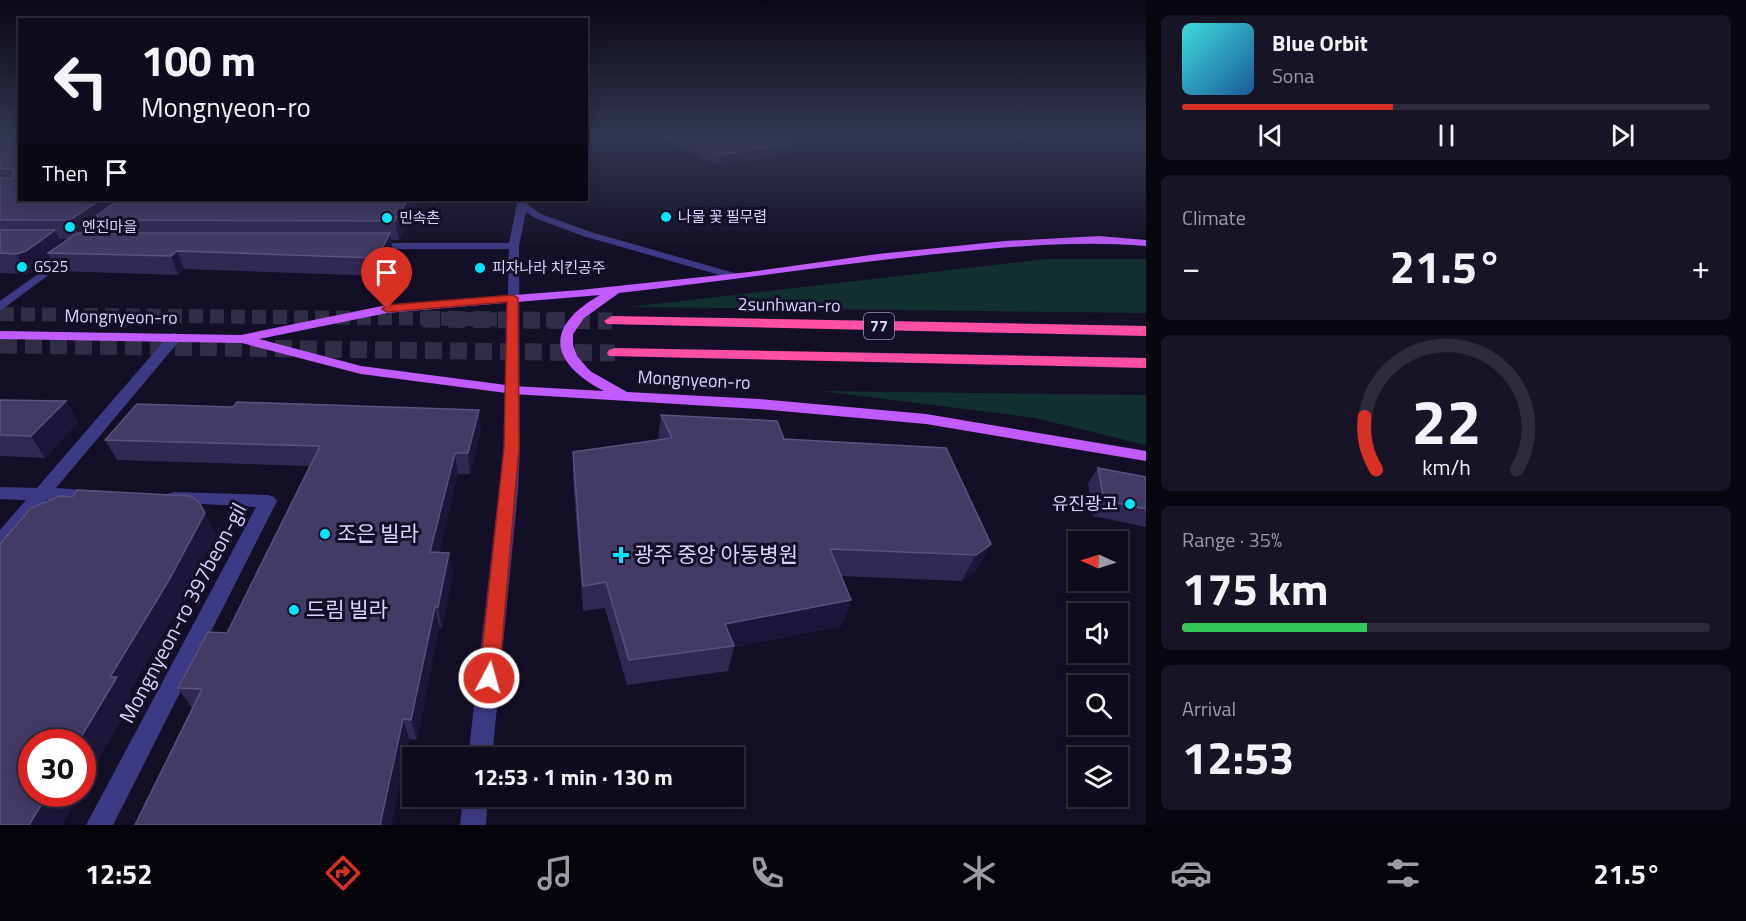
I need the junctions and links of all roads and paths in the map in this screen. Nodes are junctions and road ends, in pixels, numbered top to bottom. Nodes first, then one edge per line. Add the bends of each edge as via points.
1 (523, 202) edge
2 (1146, 243) edge
3 (60, 244) edge
4 (360, 246) edge
5 (514, 246) junction
6 (734, 276) junction
7 (621, 289) junction
8 (513, 298) junction
9 (0, 307) edge
10 (612, 321) tunnel mouth
11 (1146, 331) edge
12 (0, 335) edge
13 (175, 337) junction
14 (242, 339) junction
15 (615, 353) tunnel mouth
16 (1146, 363) edge
17 (513, 390) junction
18 (623, 396) junction
19 (1146, 456) edge
20 (0, 493) edge
21 (42, 494) junction
22 (114, 496) edge
23 (149, 497) edge
24 (0, 543) edge
25 (481, 747) edge
26 (474, 807) edge
27 (99, 825) edge
28 (472, 825) edge

1 - 5 street
1 - 6 street via 537,216 587,234
2 - 6 main road, Mongnyeon-ro via 1099,239 1005,244
3 - 9 street via 78,244
4 - 5 street
5 - 8 street
6 - 7 main road, Mongnyeon-ro
7 - 8 main road, Mongnyeon-ro
7 - 18 main road via 593,304 569,325 564,338 568,354 582,371
8 - 14 main road, Mongnyeon-ro via 387,309
8 - 17 street
10 - 11 highway, 2sunhwan-ro / 77
12 - 13 main road, Mongnyeon-ro
13 - 14 main road, Mongnyeon-ro
13 - 21 street
14 - 17 main road, Mongnyeon-ro via 361,370
15 - 16 highway, 77
17 - 18 main road, Mongnyeon-ro
17 - 25 street via 509,491
18 - 19 main road, Mongnyeon-ro via 926,419
20 - 21 street
21 - 22 street
21 - 24 street
23 - 27 street, Mongnyeon-ro 397beon-gil via 268,501
26 - 28 street

